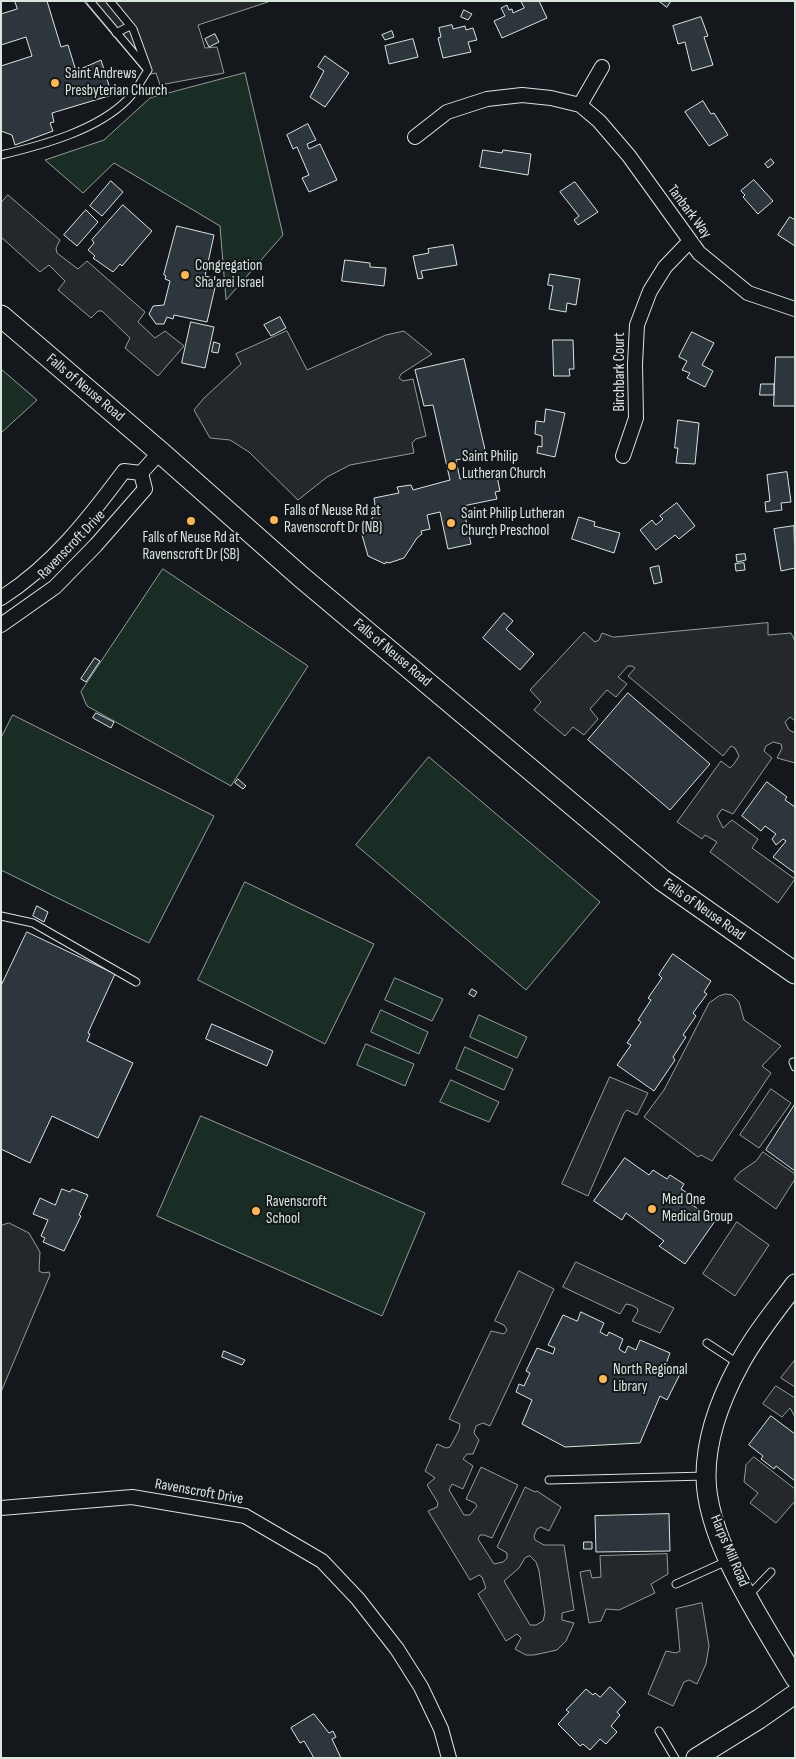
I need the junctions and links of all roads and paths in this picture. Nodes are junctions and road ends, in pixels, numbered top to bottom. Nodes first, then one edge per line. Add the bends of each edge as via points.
1 (90, 1) edge
2 (110, 1) edge
3 (130, 26) junction
4 (116, 32) junction
5 (602, 67) dead end
6 (148, 70) junction
7 (580, 105) junction
8 (415, 137) dead end
9 (1, 155) edge
10 (689, 242) junction
11 (795, 309) edge
12 (1, 316) edge
13 (160, 452) junction
14 (623, 456) dead end
15 (141, 473) junction
16 (1, 598) edge
17 (1, 625) edge
18 (1, 916) edge
19 (788, 964) edge
20 (136, 982) dead end
21 (795, 1284) edge
22 (708, 1343) dead end
23 (739, 1364) junction
24 (706, 1476) junction
25 (549, 1480) dead end
26 (1, 1508) edge
27 (730, 1560) junction
28 (772, 1572) dead end
29 (676, 1584) dead end
30 (748, 1596) junction
31 (795, 1678) edge
32 (795, 1694) edge
33 (659, 1731) dead end
34 (449, 1758) edge
35 (675, 1758) edge
36 (696, 1758) edge

1 - 4 lane
2 - 3 lane
3 - 4 lane
3 - 6 lane
4 - 6 lane
5 - 7 street
6 - 9 lane via 130,98 87,128
7 - 8 street, Tanbark Way via 522,95 487,99 448,112
7 - 10 street, Tanbark Way via 600,121 629,156
10 - 11 street, Tanbark Way via 748,293
10 - 14 street, Birchbark Court via 665,267 650,291 637,325 636,418
12 - 13 main road, Falls of Neuse Road
13 - 15 street
13 - 19 main road, Falls of Neuse Road via 300,576 662,880
15 - 16 street, Ravenscroft Drive via 124,471 70,539
15 - 17 street, Ravenscroft Drive via 146,489 96,545 45,596
18 - 20 lane via 33,923
21 - 23 street, Harps Mill Road
22 - 23 lane
23 - 24 street, Harps Mill Road via 714,1421
24 - 25 lane
24 - 27 street, Harps Mill Road via 712,1519
26 - 34 street, Ravenscroft Drive via 132,1498 245,1516 322,1561 358,1599 397,1649 421,1687 441,1729
27 - 29 lane
27 - 30 street, Harps Mill Road
28 - 30 lane
30 - 31 street, Harps Mill Road
32 - 36 street
33 - 35 lane

